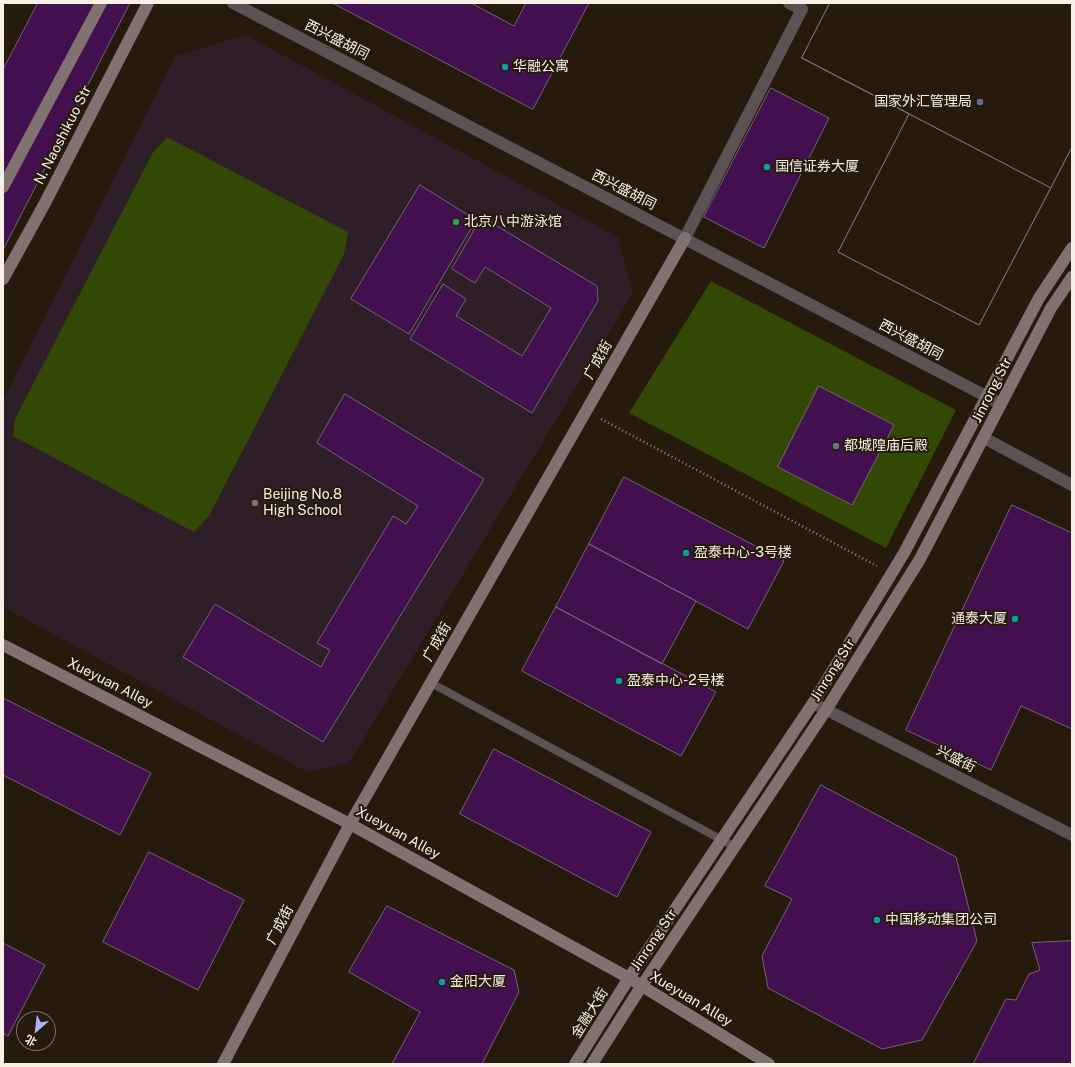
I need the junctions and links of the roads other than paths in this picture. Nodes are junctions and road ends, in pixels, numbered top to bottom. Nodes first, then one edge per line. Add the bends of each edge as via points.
1 (101, 3) edge
2 (148, 3) edge
3 (233, 3) edge
4 (789, 3) edge
5 (3, 188) edge
6 (685, 238) junction
7 (1072, 248) edge
8 (1072, 277) edge
9 (3, 279) edge
10 (986, 397) junction
11 (1001, 404) junction
12 (984, 438) junction
13 (1072, 485) edge
14 (3, 645) edge
15 (431, 683) junction
16 (813, 703) junction
17 (826, 710) junction
18 (350, 824) junction
19 (1072, 835) edge
20 (721, 839) junction
21 (735, 847) junction
22 (629, 978) junction
23 (641, 987) junction
24 (223, 1064) edge
25 (575, 1064) edge
26 (592, 1064) edge
27 (769, 1064) edge

1 - 5 main road, N. Naoshikuo Str
2 - 9 main road, N. Naoshikuo Str
3 - 6 street, 西兴盛胡同
4 - 6 street via 802,9
6 - 10 street, 西兴盛胡同
6 - 15 main road, 广成街
7 - 10 main road, 金融大街 via 1039,298
8 - 11 main road, Jinrong Str via 1051,308
10 - 11 street, 西兴盛胡同
10 - 16 main road, 金融大街 via 904,553
11 - 12 main road, Jinrong Str
12 - 13 street
12 - 17 main road, Jinrong Str via 920,559
14 - 18 main road, Xueyuan Alley
15 - 18 main road, 广成街
15 - 20 lane
16 - 17 street, 兴盛街
16 - 20 main road, 金融大街
17 - 19 street, 兴盛街
17 - 21 main road, Jinrong Str
18 - 22 main road, Xueyuan Alley
18 - 24 main road, 广成街
20 - 21 lane
20 - 22 main road, 金融大街
21 - 23 main road, Jinrong Str
22 - 23 main road, Xueyuan Alley
22 - 25 main road, 金融大街
23 - 26 main road, Jinrong Str
23 - 27 main road, Xueyuan Alley

